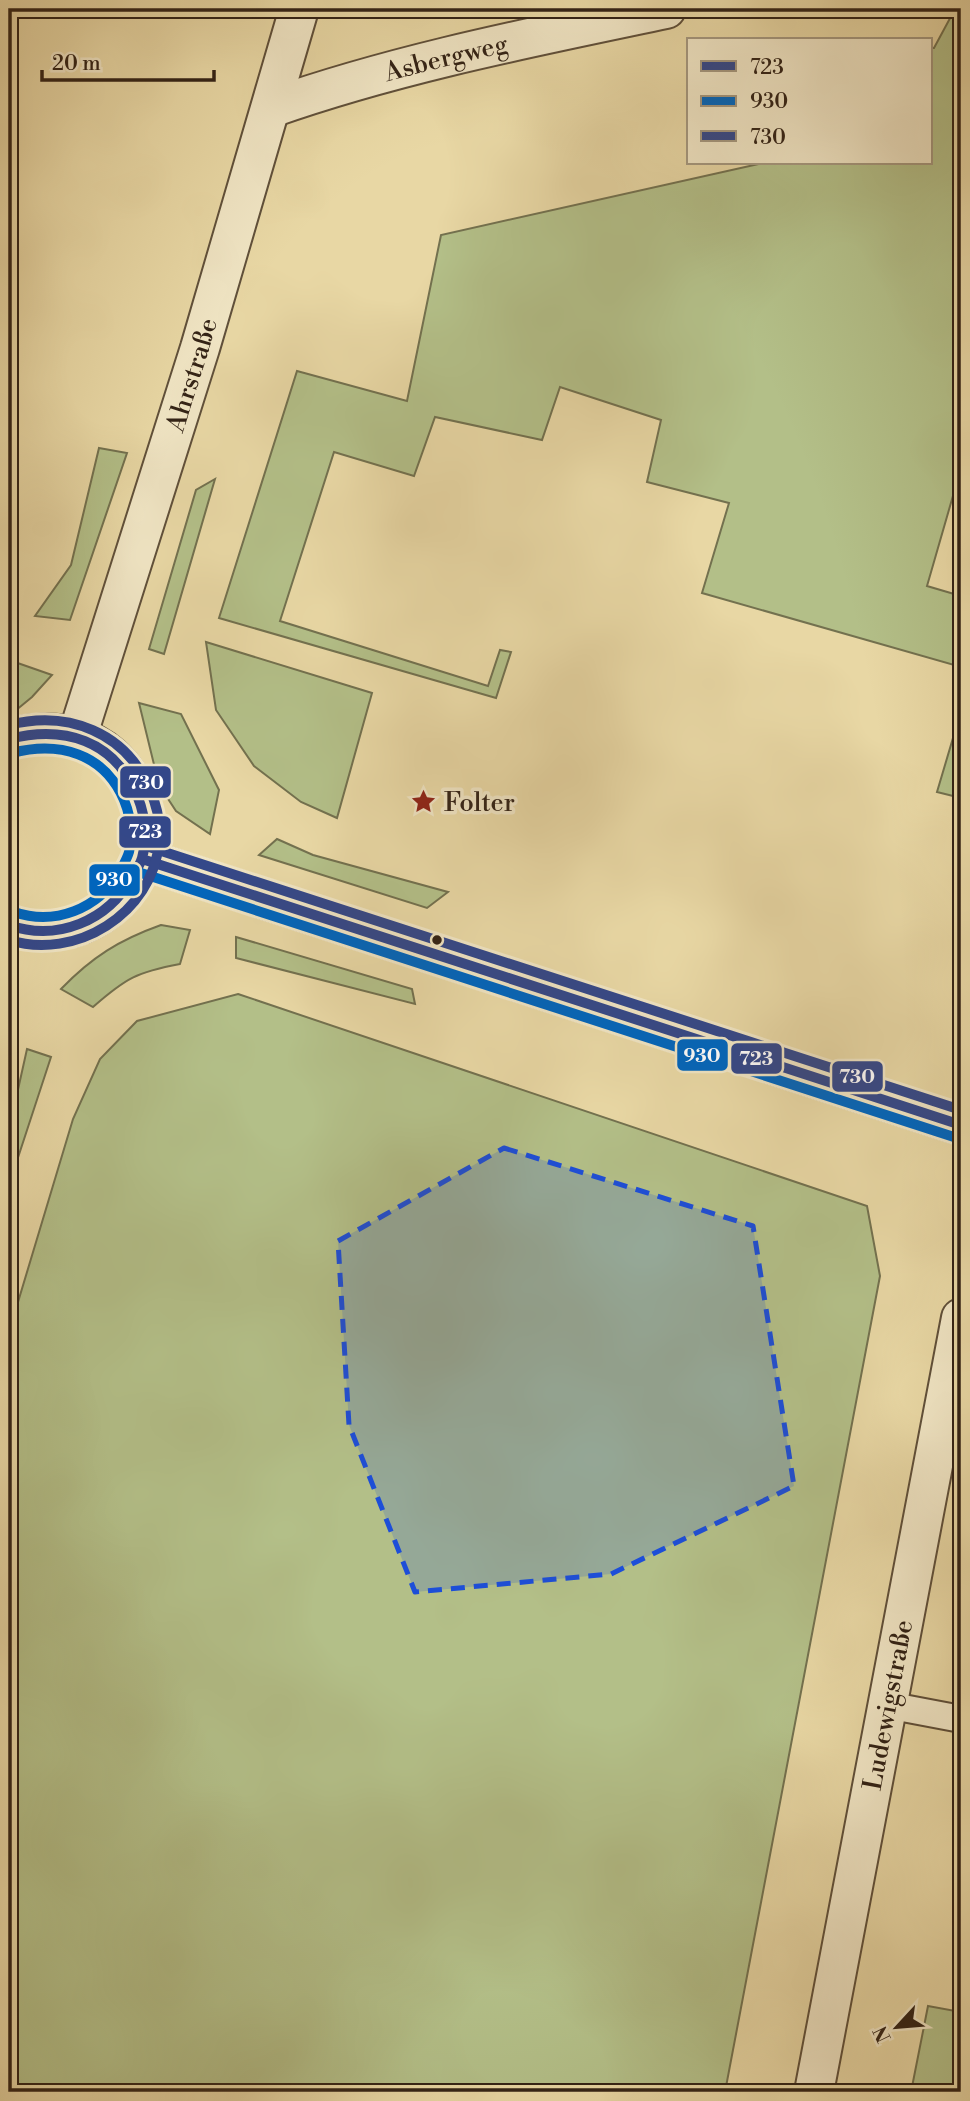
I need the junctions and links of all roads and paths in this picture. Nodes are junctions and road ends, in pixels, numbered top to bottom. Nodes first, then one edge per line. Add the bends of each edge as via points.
1 (299, 9) edge
2 (666, 9) edge
3 (271, 108) junction
4 (77, 737) junction
5 (9, 739) edge
6 (142, 859) junction
7 (10, 931) edge
8 (961, 1125) edge
9 (961, 1318) edge
10 (887, 1705) junction
11 (961, 1719) edge
12 (814, 2092) edge

1 - 3 street, Ahrstraße
2 - 3 street, Asbergweg via 482,48 329,87
3 - 4 street, Ahrstraße
4 - 5 street via 32,733
4 - 6 street via 113,757 129,779 142,804
6 - 7 street via 123,895 91,921 53,932
6 - 8 street
9 - 10 street, Ludewigstraße
10 - 11 lane
10 - 12 street, Ludewigstraße

